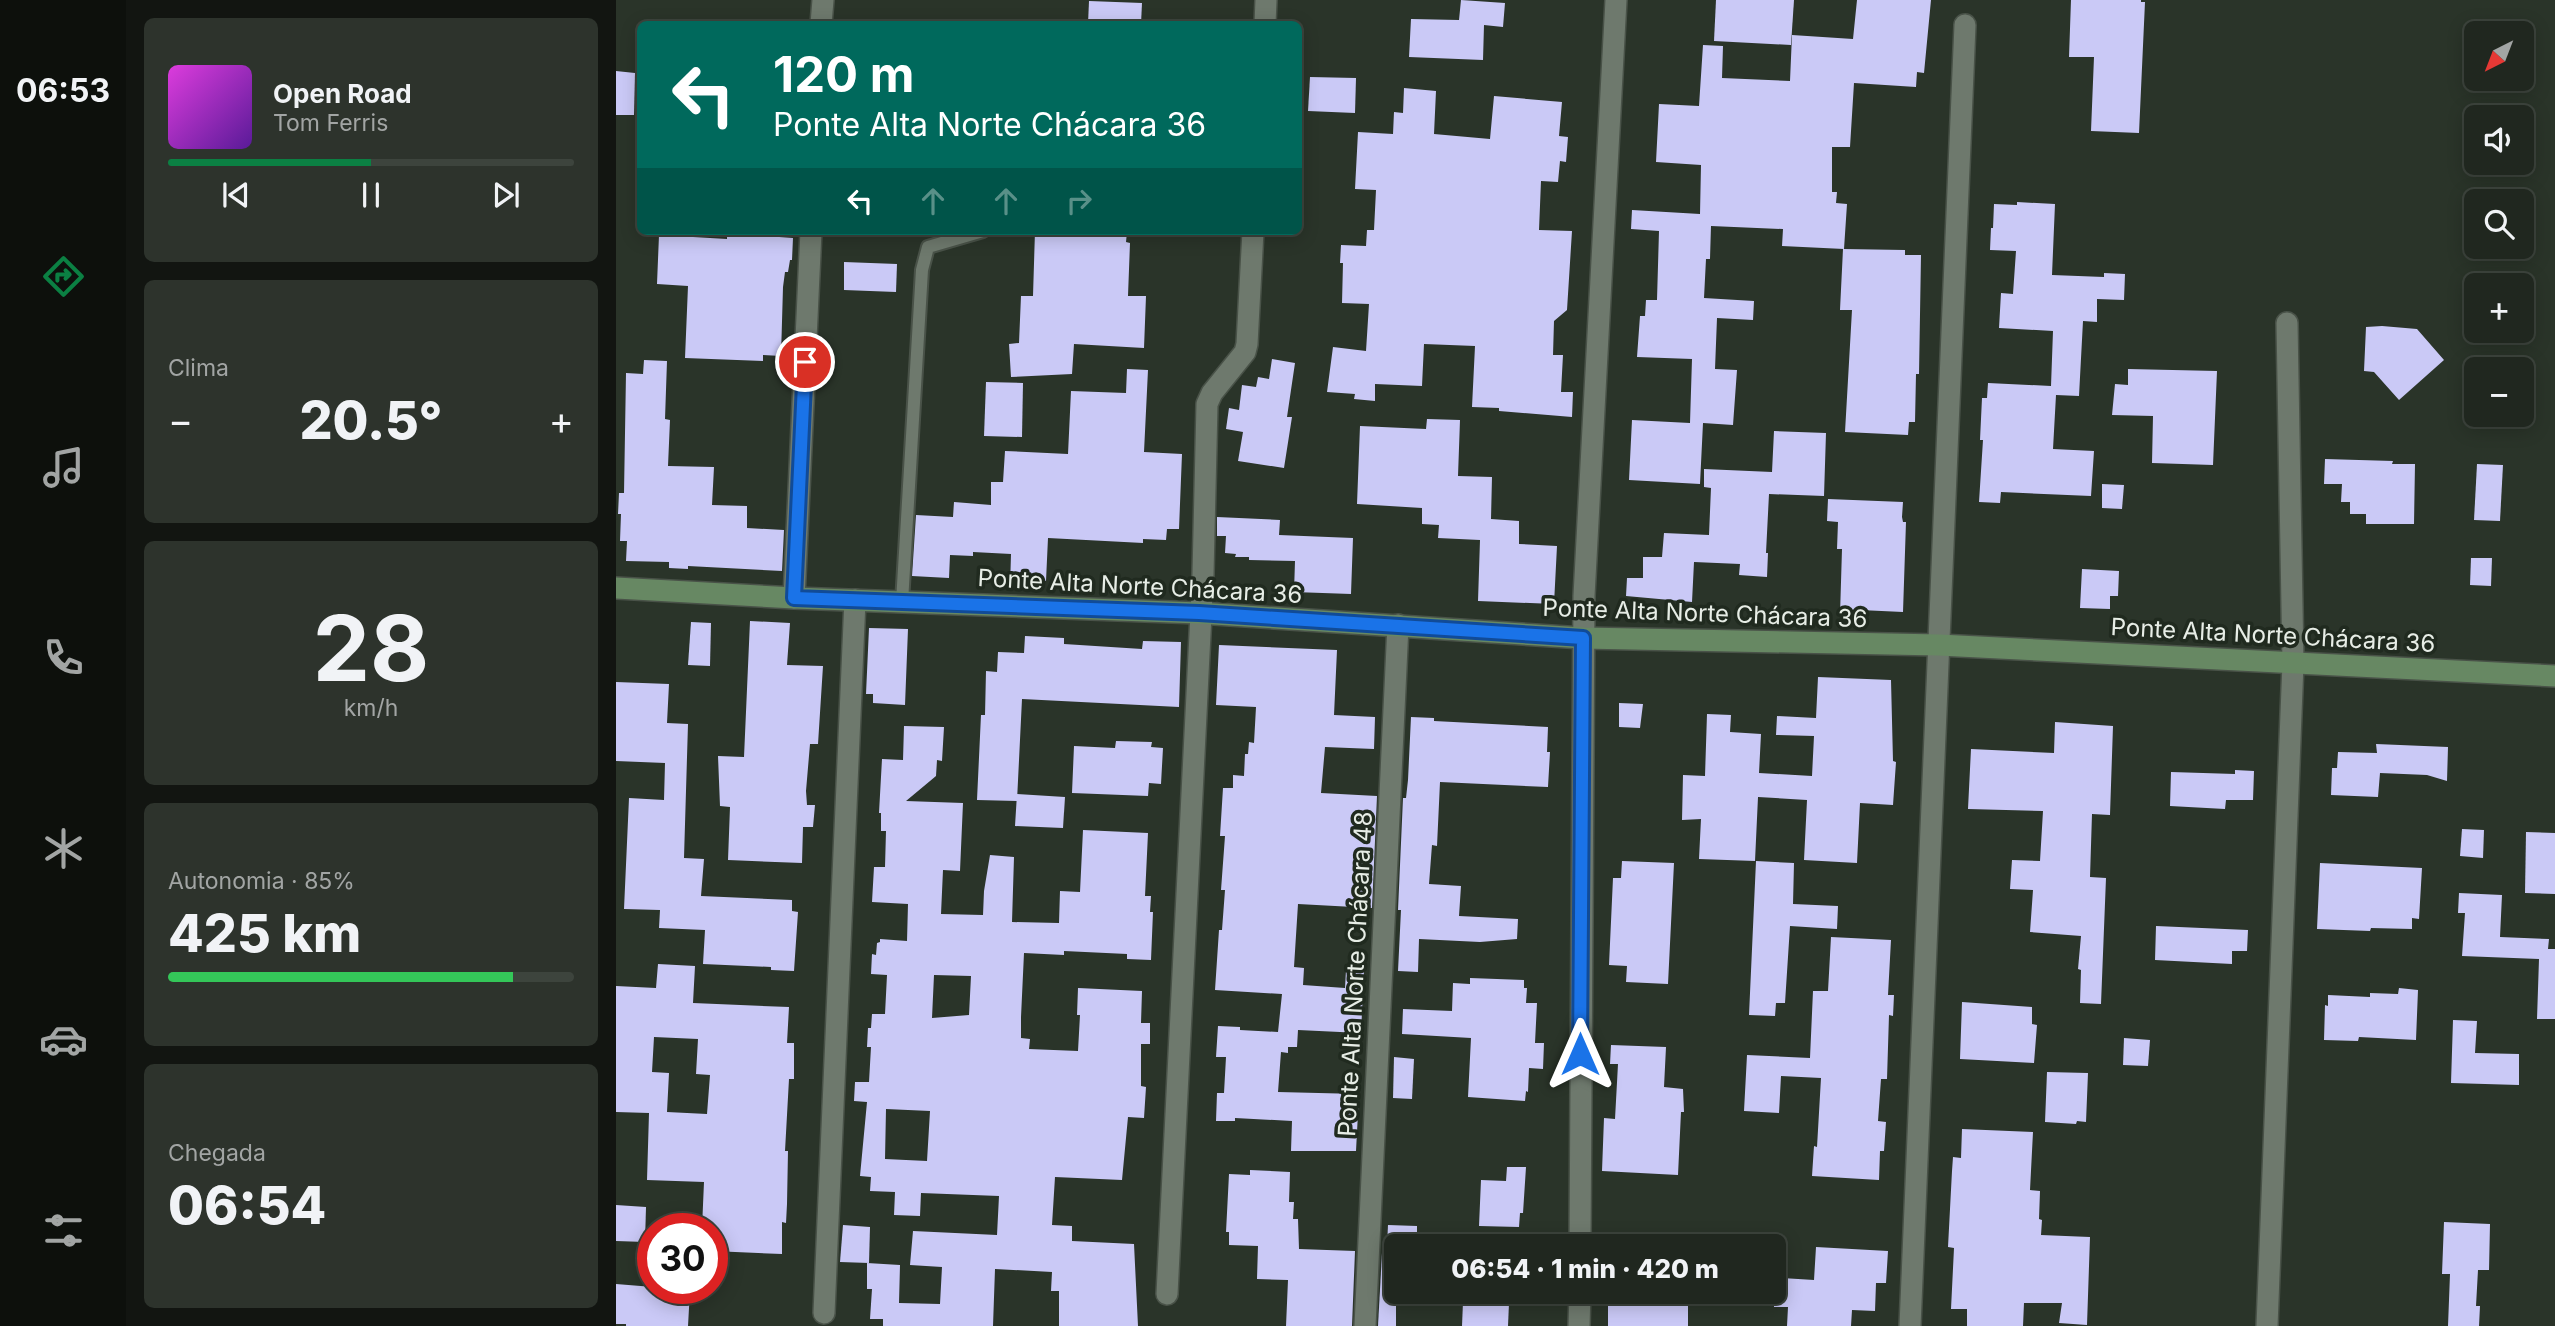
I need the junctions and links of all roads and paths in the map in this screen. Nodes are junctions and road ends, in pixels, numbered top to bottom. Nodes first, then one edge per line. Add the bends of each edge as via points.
1 (822, 0) edge
2 (1266, 0) edge
3 (1616, 0) edge
4 (821, 21) edge
5 (1265, 21) edge
6 (1965, 25) dead end
7 (811, 235) edge
8 (969, 235) edge
9 (1254, 235) edge
10 (2287, 323) dead end
11 (616, 588) edge
12 (794, 598) junction
13 (855, 600) junction
14 (902, 601) junction
15 (1199, 613) junction
16 (1398, 625) junction
17 (1583, 638) junction
18 (1939, 645) junction
19 (2293, 663) junction
20 (2555, 676) edge
21 (1580, 1234) edge
22 (1167, 1294) dead end
23 (1580, 1304) edge
24 (824, 1313) dead end
25 (1365, 1326) edge
26 (1579, 1326) edge
27 (1910, 1326) edge
28 (2267, 1326) edge

1 - 4 street
2 - 5 street
3 - 17 street
6 - 18 street
7 - 12 street
8 - 14 lane via 928,247 922,270
9 - 15 street via 1245,352 1207,404
10 - 19 street
11 - 12 street, Ponte Alta Norte Chácara 36
12 - 13 street, Ponte Alta Norte Chácara 36
13 - 14 street, Ponte Alta Norte Chácara 36
13 - 24 street
14 - 15 street, Ponte Alta Norte Chácara 36
15 - 16 street, Ponte Alta Norte Chácara 36
15 - 22 street
16 - 17 street, Ponte Alta Norte Chácara 36
16 - 25 street, Ponte Alta Norte Chácara 48
17 - 18 street, Ponte Alta Norte Chácara 36
17 - 21 street
18 - 19 street, Ponte Alta Norte Chácara 36
18 - 27 street
19 - 20 street, Ponte Alta Norte Chácara 36
19 - 28 street
23 - 26 street

